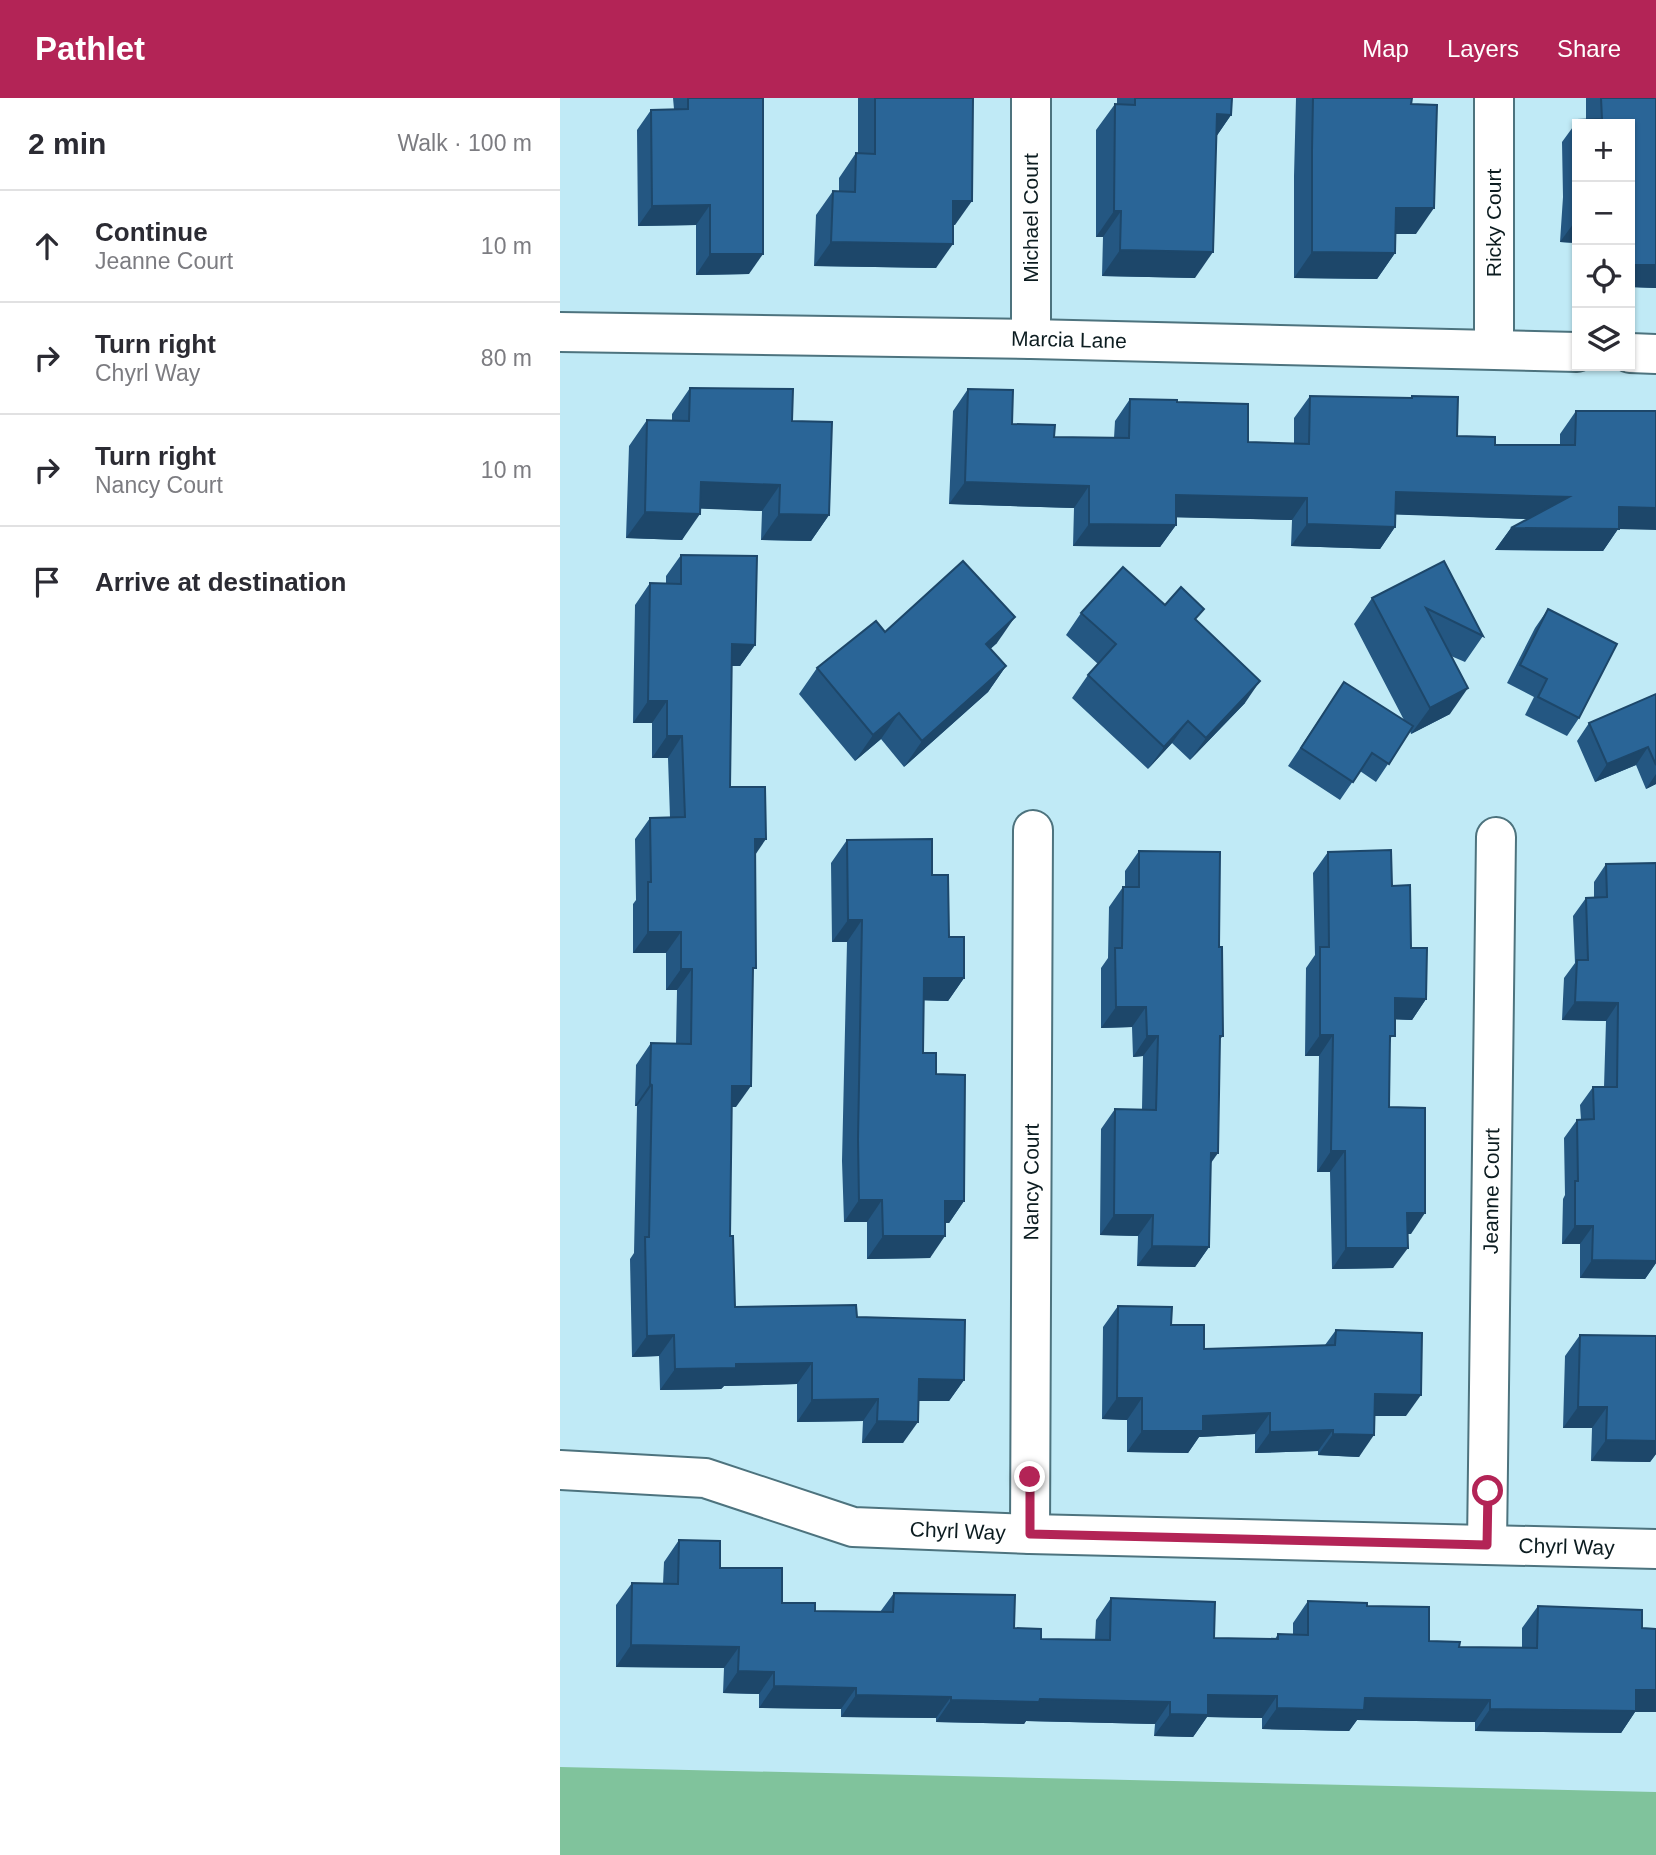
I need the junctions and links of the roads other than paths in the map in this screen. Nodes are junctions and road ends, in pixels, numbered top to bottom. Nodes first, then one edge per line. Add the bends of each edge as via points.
1 (1031, 98) edge
2 (1494, 98) edge
3 (560, 332) edge
4 (1031, 339) junction
5 (1494, 349) junction
6 (1572, 352) edge
7 (1635, 353) edge
8 (1656, 354) edge
9 (1033, 830) dead end
10 (1496, 837) dead end
11 (560, 1470) edge
12 (1030, 1534) junction
13 (1487, 1545) junction
14 (1656, 1549) edge

1 - 4 street, Michael Court
2 - 5 street, Ricky Court
3 - 4 street, Marcia Lane
4 - 5 street, Marcia Lane
5 - 6 street, Marcia Lane
7 - 8 street
9 - 12 street, Nancy Court
10 - 13 street, Jeanne Court
11 - 12 street, Chyrl Way via 705,1478 853,1527
12 - 13 street, Chyrl Way
13 - 14 street, Chyrl Way

